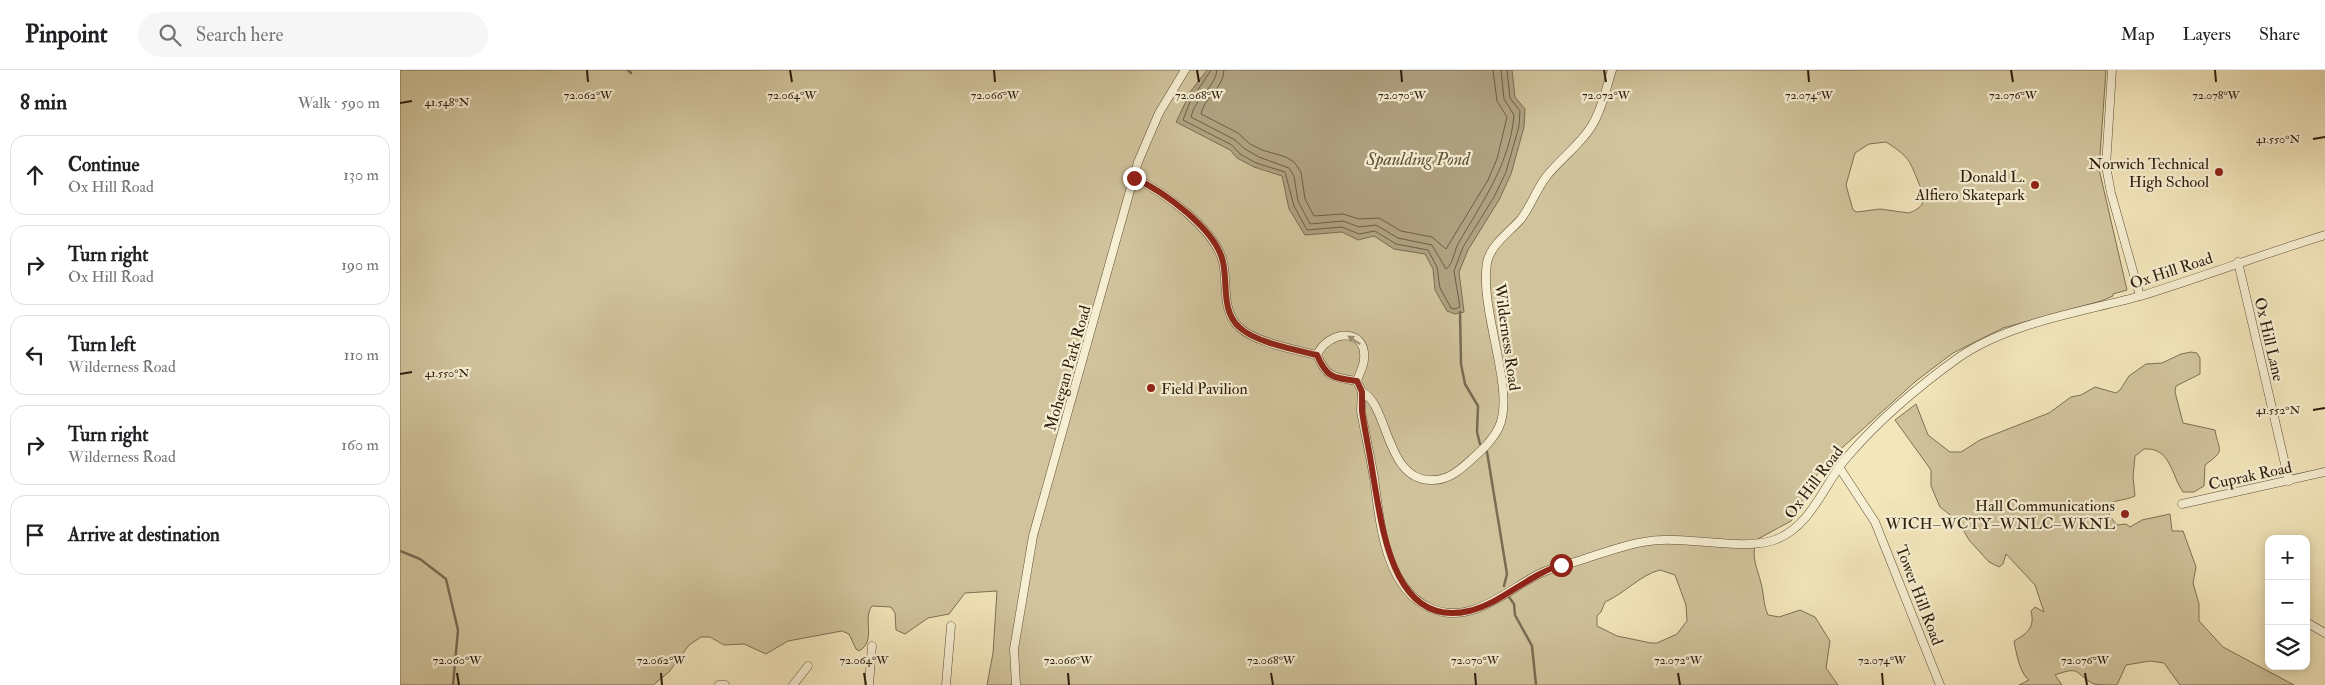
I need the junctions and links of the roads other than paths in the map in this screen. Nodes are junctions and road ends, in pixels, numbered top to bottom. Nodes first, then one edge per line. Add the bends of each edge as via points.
1 (1185, 70) edge
2 (1612, 70) edge
3 (2112, 70) edge
4 (1134, 178) junction
5 (2325, 235) edge
6 (2238, 262) junction
7 (2140, 296) junction
8 (1317, 355) junction
9 (1357, 381) junction
10 (1362, 392) junction
11 (1839, 467) junction
12 (2325, 472) edge
13 (2288, 481) junction
14 (2182, 504) dead end
15 (2310, 624) edge
16 (951, 626) dead end
17 (2325, 633) edge
18 (872, 646) dead end
19 (808, 666) dead end
20 (718, 685) edge
21 (725, 685) edge
22 (793, 685) edge
23 (869, 685) edge
24 (946, 685) edge
25 (1016, 685) edge
26 (1940, 685) edge

1 - 4 street, Mohegan Park Road via 1148,134
2 - 10 street, Wilderness Road via 1590,128 1546,177 1528,210 1488,257 1488,304 1504,403 1499,428 1490,440 1452,475 1434,480 1420,478 1410,472 1398,457 1371,398
3 - 7 street via 2106,166
4 - 8 street via 1161,193 1210,239 1223,260 1228,308 1237,326 1255,337
4 - 25 street, Mohegan Park Road via 1033,536 1014,649
5 - 6 street, Ox Hill Road
6 - 7 street, Ox Hill Road
6 - 13 street, Ox Hill Lane
7 - 11 street, Ox Hill Road via 2009,332 1976,347 1939,372 1890,415
8 - 9 street via 1331,376
9 -> 8 street via 1365,357 1362,346 1354,338 1332,337
9 - 10 street, Wilderness Road
10 - 11 street, Ox Hill Road via 1362,411 1387,550 1407,590 1426,606 1444,612 1473,610 1547,570 1646,542 1756,543 1776,540 1800,525
11 - 26 street, Tower Hill Road via 1875,522
12 - 13 street, Cuprak Road
13 - 14 street, Cuprak Road
15 - 17 street
16 - 24 street
18 - 23 street
19 - 22 street
20 - 21 street

